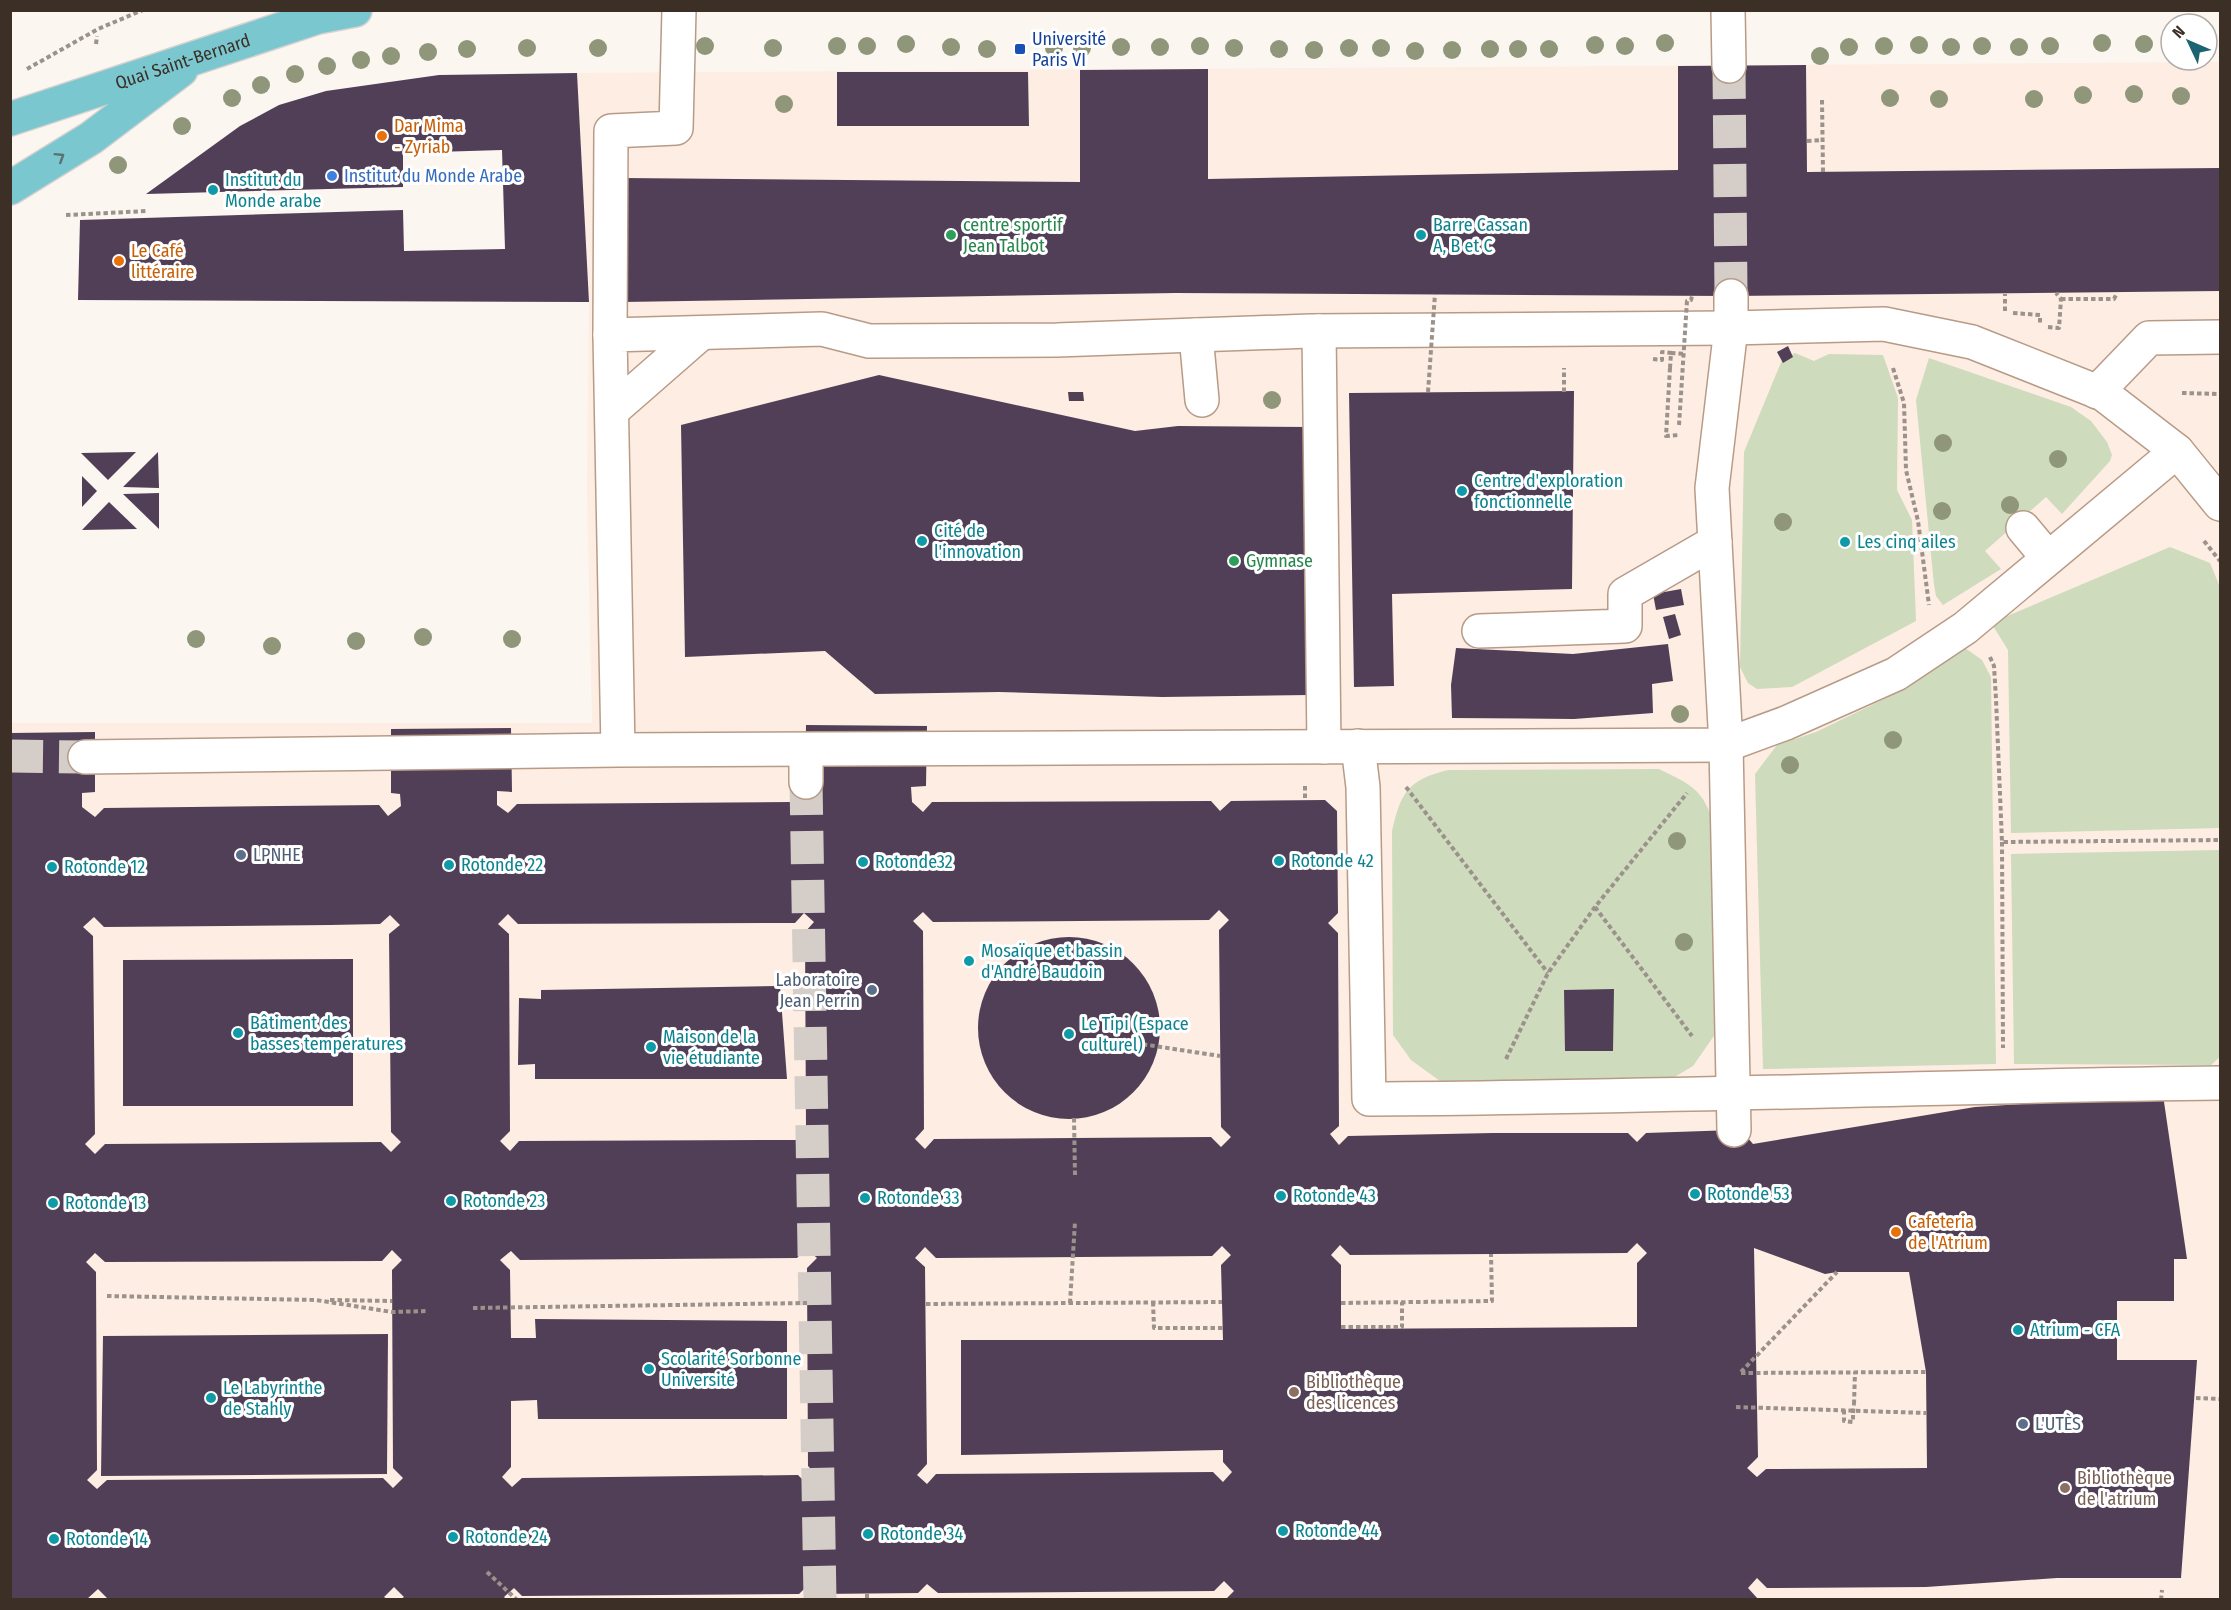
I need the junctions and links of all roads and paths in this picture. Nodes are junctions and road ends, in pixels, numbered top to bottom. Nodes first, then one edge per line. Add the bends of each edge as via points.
1 (143, 10) edge
2 (354, 10) edge
3 (680, 10) edge
4 (1728, 10) edge
5 (97, 36) dead end
6 (96, 44) dead end
7 (196, 58) junction
8 (1729, 66) tunnel mouth
9 (20, 73) dead end
10 (1821, 100) dead end
11 (10, 119) edge
12 (1822, 140) junction
13 (1807, 141) dead end
14 (1823, 172) dead end
15 (10, 188) edge
16 (147, 211) dead end
17 (66, 215) dead end
18 (2117, 292) dead end
19 (2056, 293) dead end
20 (1435, 294) dead end
21 (1692, 296) dead end
22 (1731, 296) tunnel mouth
23 (2061, 299) junction
24 (2014, 314) dead end
25 (2028, 326) dead end
26 (1731, 328) junction
27 (2059, 328) dead end
28 (1432, 330) junction
29 (1319, 332) junction
30 (610, 334) junction
31 (700, 334) junction
32 (1196, 335) junction
33 (2220, 337) edge
34 (1685, 354) junction
35 (1653, 359) dead end
36 (1891, 359) dead end
37 (1683, 372) dead end
38 (1428, 392) dead end
39 (2097, 392) junction
40 (2182, 393) dead end
41 (2220, 394) edge
42 (1202, 400) dead end
43 (613, 410) junction
44 (2177, 451) junction
45 (2220, 504) edge
46 (2023, 528) dead end
47 (1715, 542) junction
48 (2048, 558) junction
49 (1930, 609) dead end
50 (1479, 631) dead end
51 (1985, 647) dead end
52 (1726, 745) junction
53 (1324, 747) junction
54 (1367, 747) junction
55 (618, 750) junction
56 (806, 750) junction
57 (85, 757) tunnel mouth
58 (806, 782) tunnel mouth
59 (2220, 840) edge
60 (2002, 842) junction
61 (1595, 907) junction
62 (1548, 973) junction
63 (1128, 1042) dead end
64 (2003, 1052) dead end
65 (1220, 1056) dead end
66 (2220, 1083) edge
67 (1734, 1091) junction
68 (1488, 1097) junction
69 (1074, 1118) dead end
70 (1734, 1130) dead end
71 (1075, 1175) dead end
72 (1075, 1222) dead end
73 (1491, 1254) dead end
74 (1837, 1272) dead end
75 (107, 1296) dead end
76 (316, 1300) junction
77 (392, 1301) dead end
78 (1153, 1302) junction
79 (1222, 1302) dead end
80 (1401, 1302) junction
81 (807, 1303) dead end
82 (1070, 1303) junction
83 (1341, 1303) dead end
84 (926, 1304) dead end
85 (473, 1308) dead end
86 (427, 1311) dead end
87 (1341, 1327) dead end
88 (1223, 1328) dead end
89 (1855, 1372) junction
90 (1926, 1372) dead end
91 (2196, 1398) dead end
92 (2220, 1399) edge
93 (1736, 1407) dead end
94 (1844, 1410) junction
95 (1926, 1413) dead end
96 (487, 1572) dead end
97 (2162, 1590) dead end
98 (867, 1594) dead end
99 (518, 1599) edge
100 (867, 1599) edge
101 (2161, 1599) edge

1 - 9 path via 98,29
2 - 7 main road, Quai Saint-Bernard via 318,17
3 - 30 lane via 676,128 611,131
4 - 8 lane
5 - 6 path
7 - 11 main road, Quai Saint-Bernard
15 -> 7 main road via 91,138
10 - 12 path
12 - 13 path
12 - 14 path
16 - 17 path
18 - 23 path via 2114,299
19 - 23 path
20 - 28 path, bridge
21 - 34 path, bridge via 1687,301
22 - 26 lane
23 - 27 path
24 - 25 path via 2040,315 2040,326
26 - 28 lane
26 - 39 lane via 1884,324 1972,342
26 - 47 lane via 1712,488
28 - 29 lane
28 - 38 path, bridge
29 - 32 lane
29 - 53 lane
30 - 31 lane
30 - 43 lane
31 - 32 lane via 822,329 869,341
31 - 43 lane
32 - 42 lane
33 - 39 lane via 2149,338
34 - 34 path, bridge via 1671,353 1666,436 1678,436
34 - 35 path, bridge via 1662,352 1662,360
34 - 37 path, bridge
36 - 49 path via 1904,402 1906,470 1918,521
39 - 44 lane
40 - 41 path
43 - 55 lane
44 - 45 lane
44 - 48 lane
46 - 48 lane
47 - 50 lane via 1625,594 1625,626
47 - 52 lane
48 - 52 lane via 1965,628 1896,674
51 - 60 path via 1994,666
52 - 54 lane
52 - 61 path
52 - 67 lane
53 - 54 lane
53 - 56 lane
54 - 62 path
54 - 68 lane via 1363,787 1369,1099
55 - 56 lane
55 - 57 lane
56 - 58 lane
59 - 60 path
60 - 64 path
61 - 62 path
61 - 67 path
62 - 68 path
63 - 65 path
66 - 67 lane
67 - 68 lane
67 - 70 lane
69 - 71 path
72 - 82 path
73 - 80 path via 1492,1301
74 - 89 path via 1741,1373
75 - 76 path
76 - 77 path
76 - 86 path via 392,1312
78 - 79 path
78 - 82 path
78 - 88 path via 1154,1328
80 - 83 path
80 - 87 path via 1402,1327
81 - 85 path
82 - 84 path
89 - 90 path
89 - 94 path, bridge via 1853,1422 1844,1421
91 - 92 path
93 - 94 path
94 - 95 path
96 - 99 path
97 - 101 path
98 - 100 path

